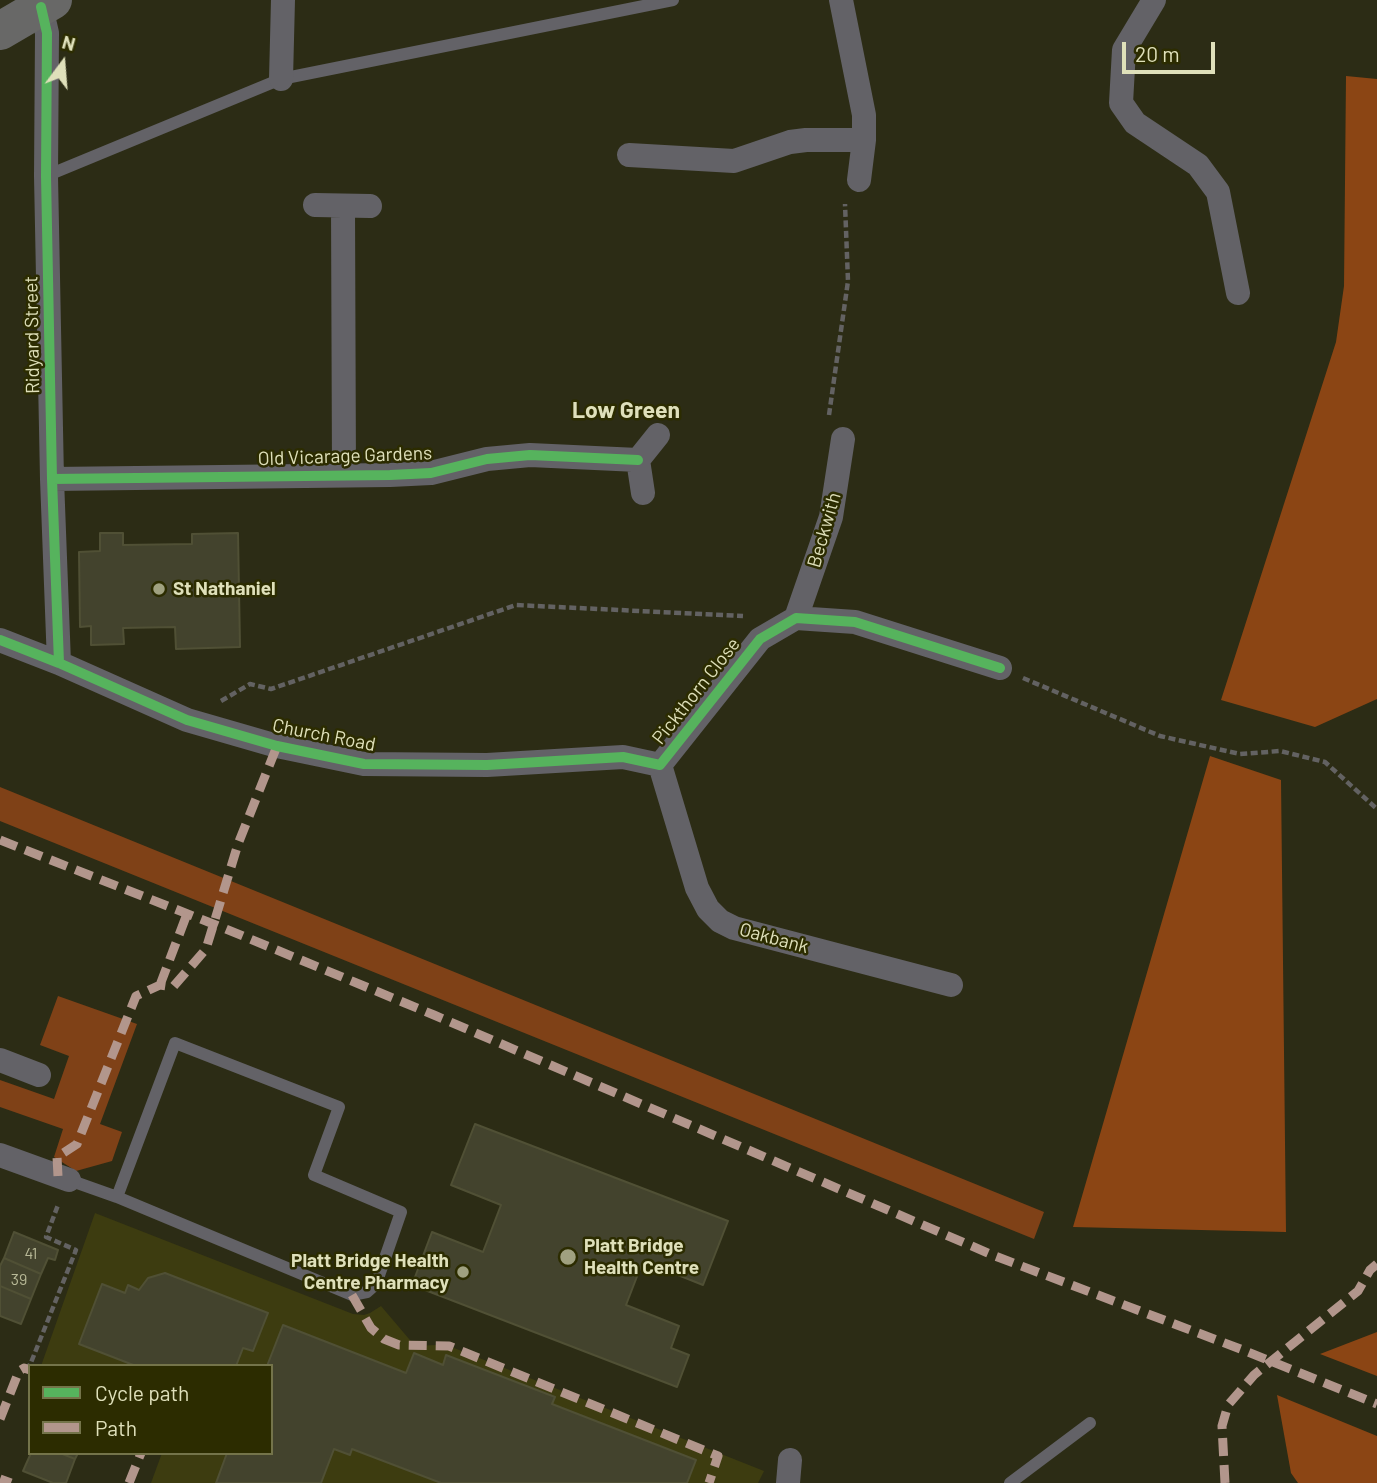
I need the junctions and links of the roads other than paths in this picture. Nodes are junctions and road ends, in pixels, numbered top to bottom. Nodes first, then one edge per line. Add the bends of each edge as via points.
1 (283, 0) edge
2 (673, 0) edge
3 (841, 0) edge
4 (1154, 0) edge
5 (47, 3) edge
6 (0, 31) edge
7 (281, 79) junction
8 (864, 140) junction
9 (629, 155) dead end
10 (46, 176) junction
11 (859, 180) road end
12 (315, 205) dead end
13 (370, 206) dead end
14 (343, 207) junction
15 (1238, 293) dead end
16 (658, 435) dead end
17 (844, 439) road end
18 (638, 460) junction
19 (344, 475) junction
20 (52, 479) junction
21 (643, 493) dead end
22 (796, 618) junction
23 (0, 640) edge
24 (59, 663) junction
25 (1000, 668) road end
26 (660, 765) junction
27 (951, 985) dead end
28 (0, 1060) edge
29 (39, 1075) dead end
30 (0, 1156) edge
31 (64, 1178) joint
32 (117, 1197) junction
33 (1090, 1423) dead end
34 (1010, 1483) edge

1 - 7 street
2 - 7 lane
3 - 8 street via 864,115
4 - 15 street via 1124,50 1121,103 1135,123 1198,165 1218,192
5 - 6 main road
5 - 10 street, Ridyard Street
7 - 10 lane
8 - 9 street via 790,142 734,161
8 - 11 street
10 - 20 street, Ridyard Street
12 - 14 street
13 - 14 street
14 - 19 street
16 - 18 street
17 - 22 street, Beckwith via 831,517
18 - 19 street, Old Vicarage Gardens via 530,455 488,459 431,473
18 - 21 street
19 - 20 street, Old Vicarage Gardens
20 - 24 street, Ridyard Street
22 - 25 street via 855,622
22 - 26 street, Pickthorn Close via 760,639
23 - 24 street, Church Road
24 - 26 street, Church Road via 187,720 277,746 364,764 487,765 623,757
26 - 27 street, Oakbank via 697,888 720,921
28 - 29 street
30 - 31 street
31 - 32 lane
32 - 32 lane via 175,1043 339,1107 314,1175 401,1212 376,1284 368,1292 352,1295
33 - 34 lane

